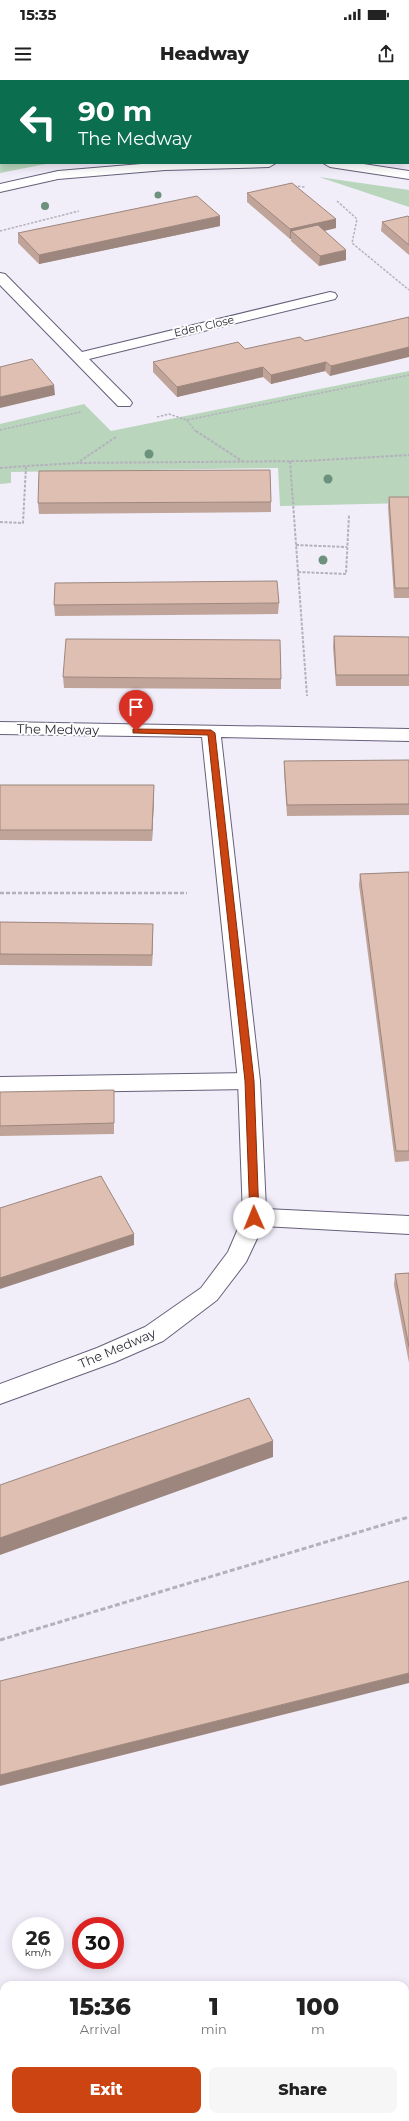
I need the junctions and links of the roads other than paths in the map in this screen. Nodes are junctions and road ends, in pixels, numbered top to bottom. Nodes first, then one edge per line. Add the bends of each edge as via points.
1 (234, 164) edge
2 (337, 164) edge
3 (409, 175) edge
4 (0, 188) edge
5 (0, 277) edge
6 (330, 296) dead end
7 (80, 357) junction
8 (124, 403) road end
9 (0, 728) edge
10 (211, 733) junction
11 (409, 735) edge
12 (249, 1081) junction
13 (0, 1085) edge
14 (254, 1218) junction
15 (409, 1225) edge
16 (0, 1394) edge

1 - 4 main road via 165,166 58,175
2 - 3 main road
5 - 7 main road
6 - 7 main road, Eden Close
7 - 8 main road
9 - 10 main road, The Medway
10 - 11 main road, The Medway
10 - 12 main road, The Medway
12 - 13 main road
12 - 14 main road, The Medway
14 - 15 main road
14 - 16 main road, The Medway via 238,1256 209,1294 154,1334 106,1355

